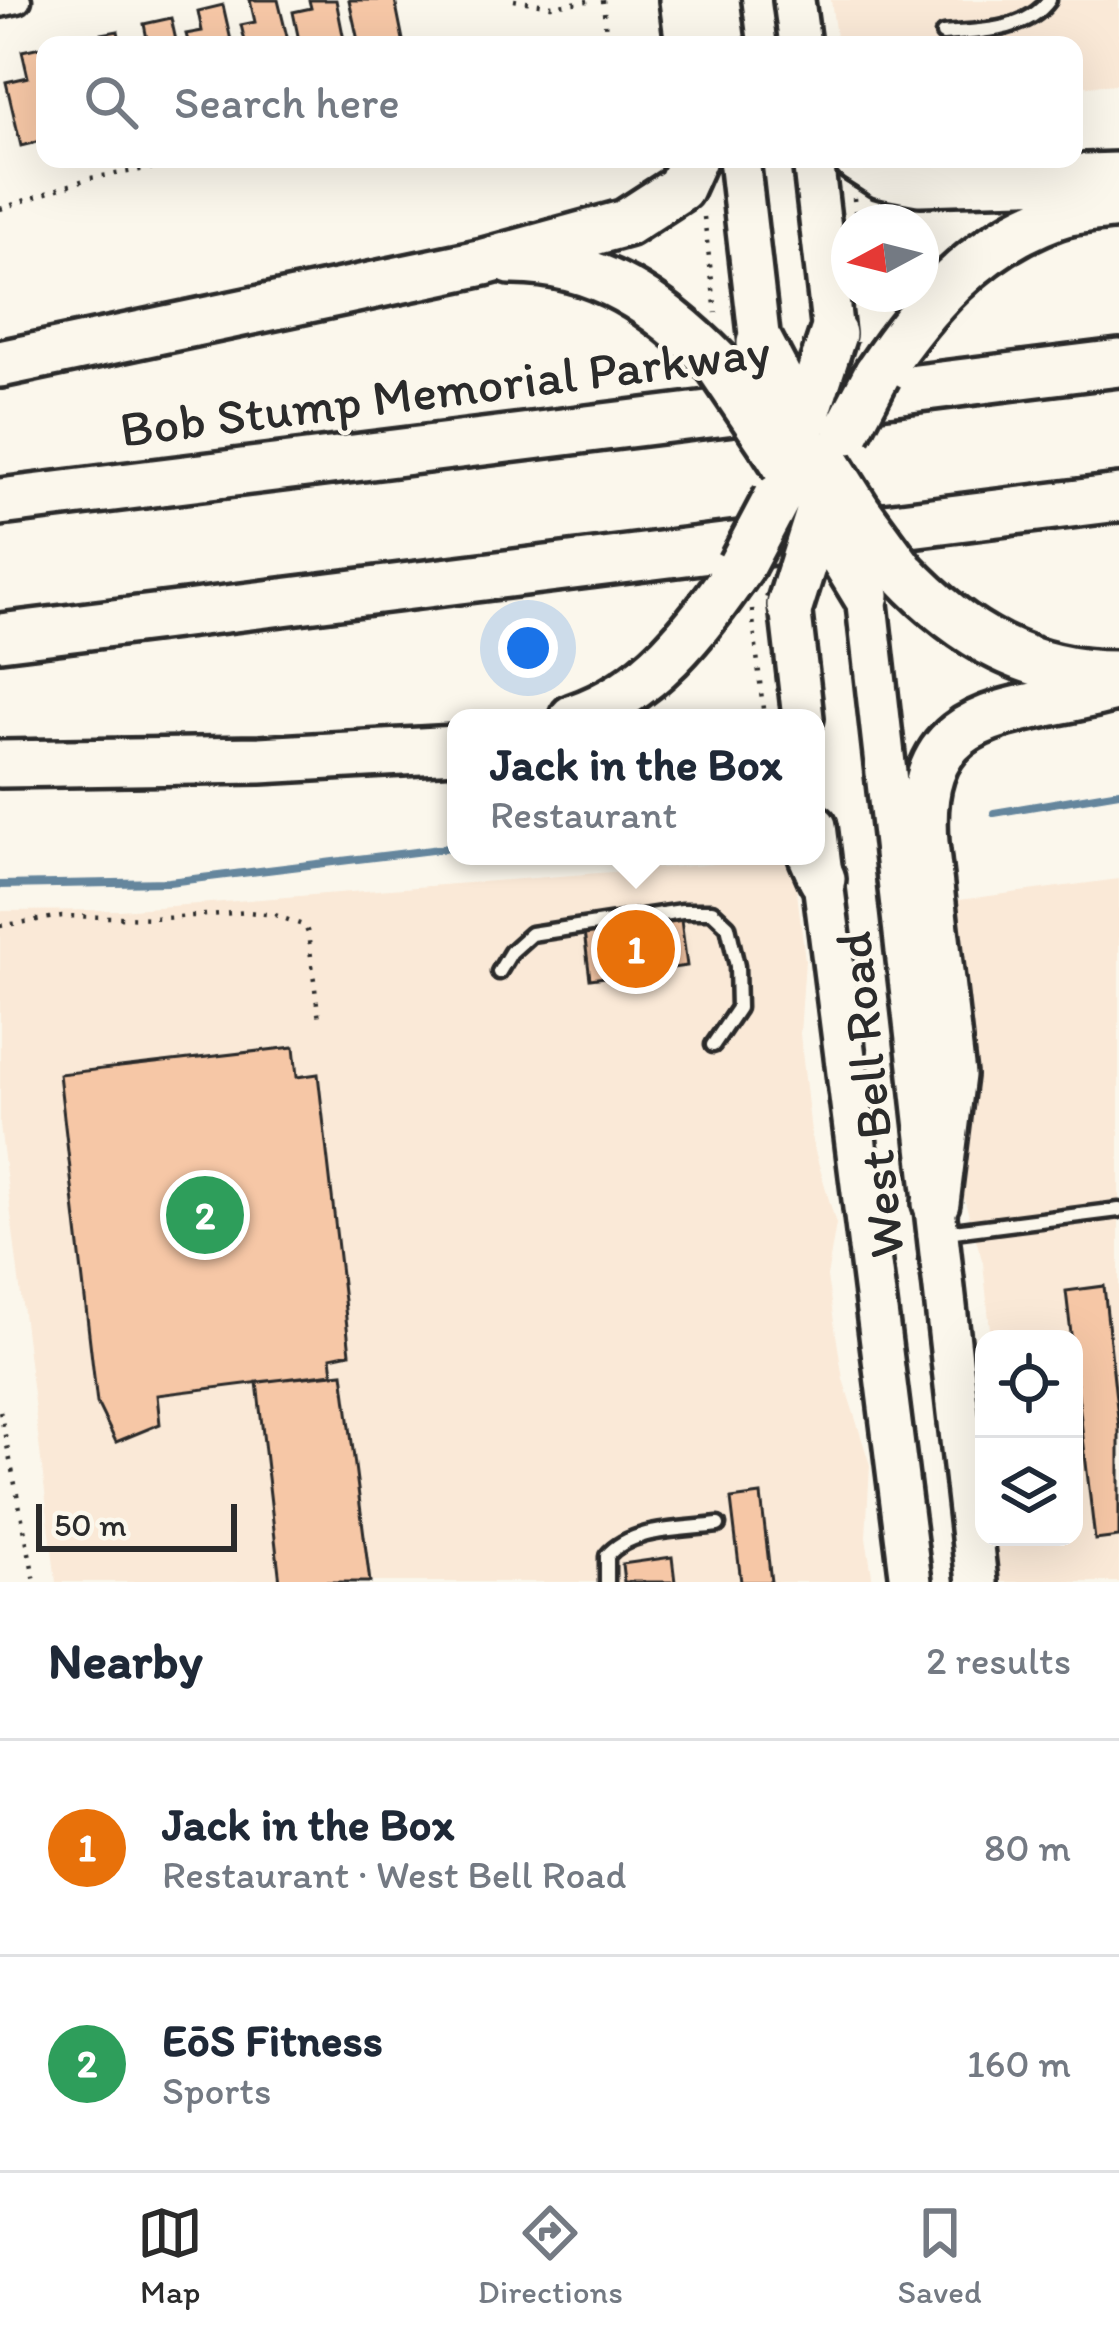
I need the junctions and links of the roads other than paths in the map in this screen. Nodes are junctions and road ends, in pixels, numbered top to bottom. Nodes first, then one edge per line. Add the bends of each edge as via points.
1 (17, 0) edge
2 (683, 0) edge
3 (719, 0) edge
4 (794, 0) edge
5 (1049, 0) edge
6 (0, 4) edge
7 (943, 34) dead end
8 (687, 36) edge
9 (724, 36) edge
10 (799, 36) edge
11 (689, 168) edge
12 (738, 168) edge
13 (814, 168) edge
14 (1119, 176) edge
15 (855, 177) edge
16 (1119, 205) edge
17 (484, 262) junction
18 (833, 334) joint
19 (727, 341) junction
20 (1119, 363) edge
21 (0, 364) edge
22 (812, 471) junction
23 (1119, 498) edge
24 (0, 502) edge
25 (866, 595) joint
26 (771, 608) joint
27 (0, 637) edge
28 (1119, 674) edge
29 (1119, 687) edge
30 (593, 709) edge
31 (800, 709) edge
32 (447, 750) edge
33 (0, 764) edge
34 (817, 868) edge
35 (499, 971) dead end
36 (713, 1045) dead end
37 (1119, 1210) edge
38 (937, 1218) junction
39 (876, 1310) junction
40 (718, 1525) dead end
41 (607, 1582) edge
42 (911, 1582) edge
43 (938, 1582) edge
44 (976, 1582) edge

1 - 6 street
2 - 8 highway
3 - 9 main road
4 - 10 main road
5 - 7 lane via 1008,26
11 - 17 highway via 680,188 626,223
12 - 19 main road
13 - 18 main road
14 - 15 highway
16 - 22 highway, bridge via 1057,215 968,266 910,325
17 - 19 highway via 557,264 601,277
17 - 21 highway
18 - 22 highway, bridge
19 - 22 highway, bridge
20 - 24 highway, Bob Stump Memorial Parkway
22 - 25 highway, bridge
22 - 26 highway, bridge
22 - 28 highway, bridge via 959,626 997,649 1066,671
22 - 30 highway, bridge via 653,674
23 - 27 highway
25 - 38 main road, West Bell Road
26 - 31 main road
29 - 38 highway via 988,717 955,736 928,775 925,843 952,1076
32 - 33 highway
34 - 39 main road, West Bell Road
35 - 36 lane via 531,934 712,911 728,926 738,1008
37 - 38 lane
38 - 44 main road, West Bell Road
39 - 42 main road, West Bell Road
39 - 43 main road via 915,1392
40 - 41 lane via 618,1543 607,1556

